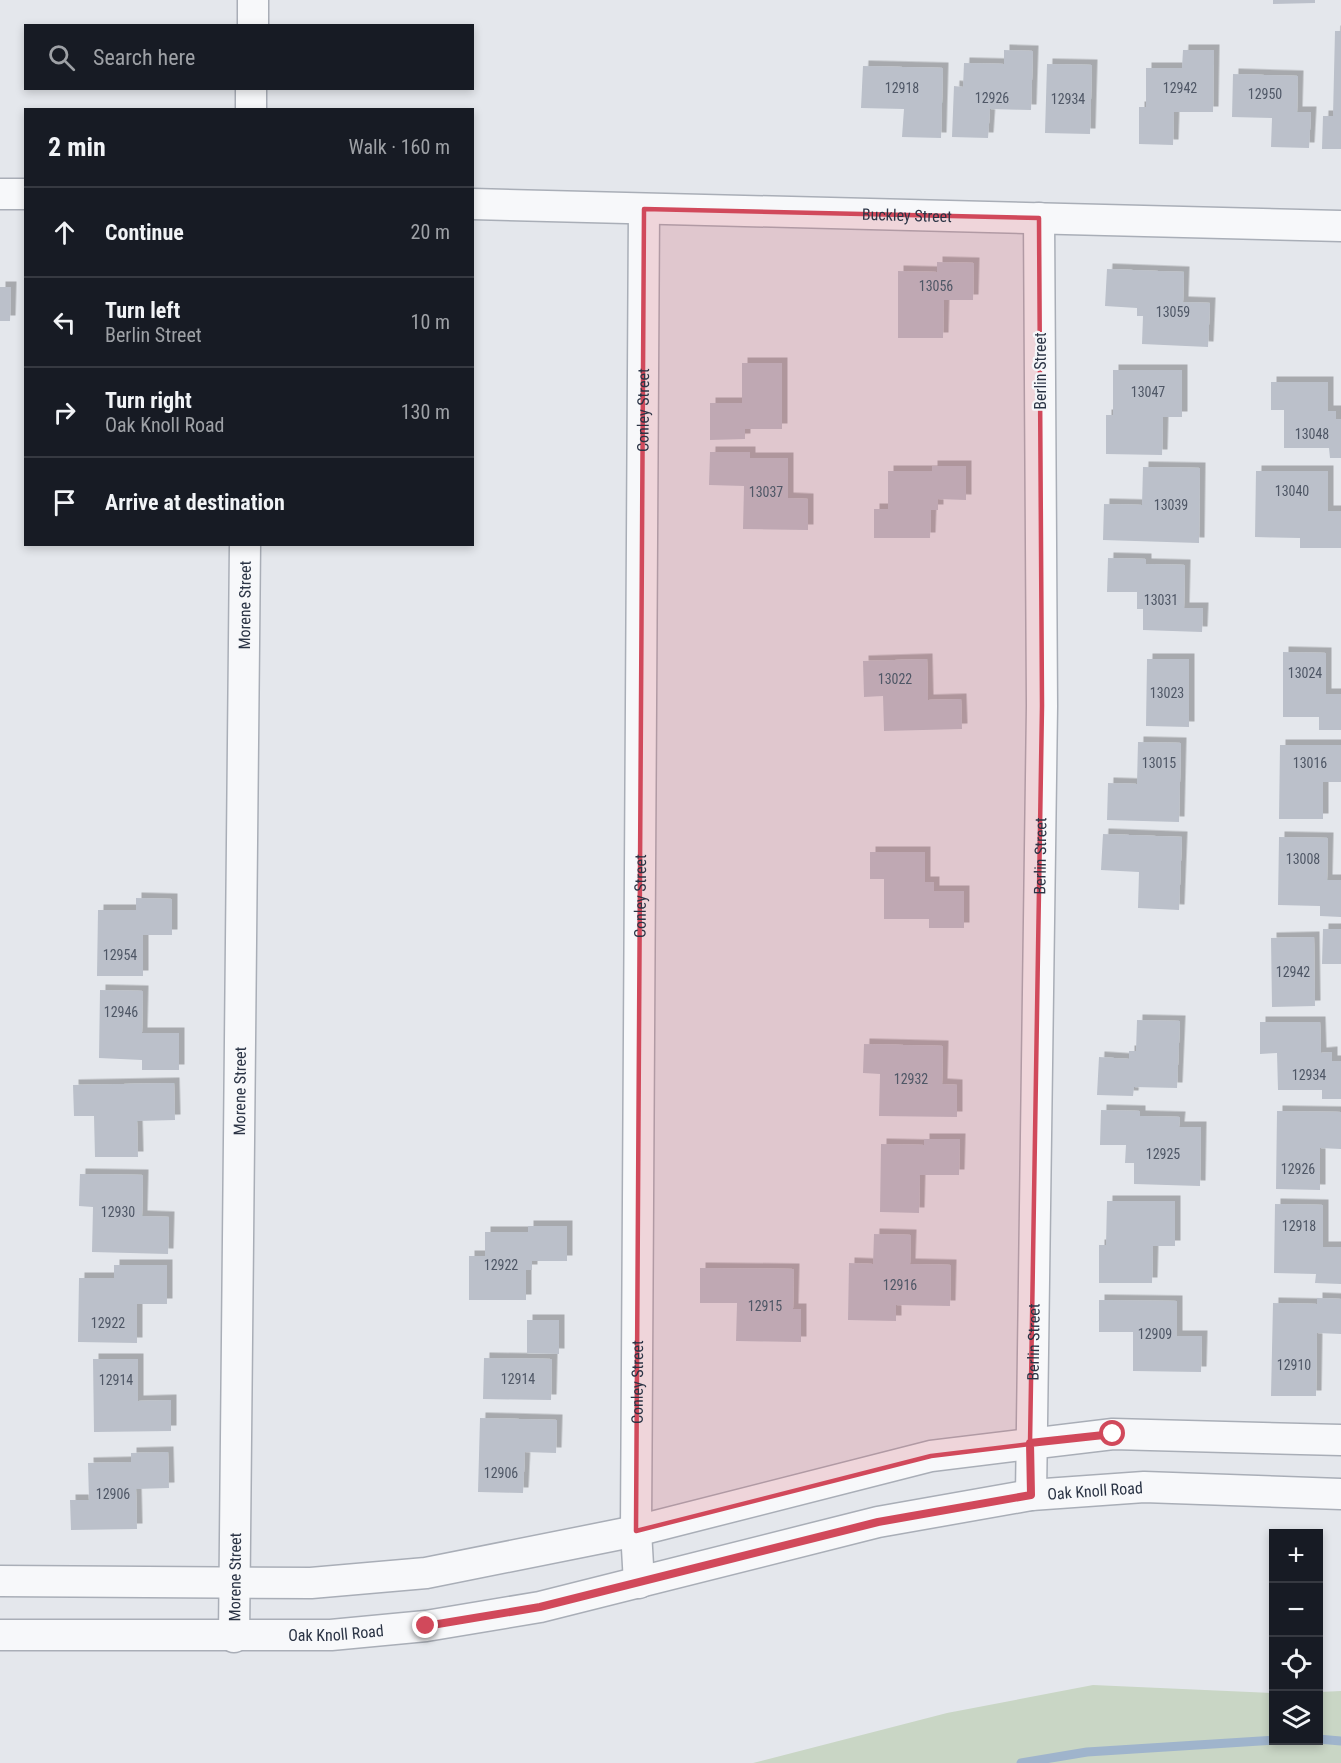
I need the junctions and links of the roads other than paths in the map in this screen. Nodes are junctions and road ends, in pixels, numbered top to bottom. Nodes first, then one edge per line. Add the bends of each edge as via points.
1 (253, 0) edge
2 (253, 24) edge
3 (251, 90) edge
4 (251, 108) edge
5 (0, 194) edge
6 (24, 194) edge
7 (474, 204) edge
8 (644, 208) junction
9 (1039, 218) junction
10 (1341, 226) edge
11 (245, 546) edge
12 (1341, 1440) edge
13 (1030, 1443) junction
14 (1341, 1494) edge
15 (1031, 1495) junction
16 (636, 1531) junction
17 (0, 1581) edge
18 (235, 1582) junction
19 (639, 1583) junction
20 (0, 1635) edge
21 (234, 1637) junction

1 - 2 street
3 - 4 street
5 - 6 street
7 - 8 street, Buckley Street
8 - 9 street, Buckley Street
8 - 16 street, Conley Street
9 - 10 street, Buckley Street
9 - 13 street, Berlin Street via 1042,706
11 - 18 street, Morene Street
12 - 13 street via 1113,1434
13 - 15 street, Berlin Street
13 - 16 street via 931,1456
14 - 15 street, Oak Knoll Road via 1144,1487
15 - 19 street, Oak Knoll Road via 878,1522
16 - 18 street via 426,1573 311,1583
16 - 19 street, Conley Street
17 - 18 street
18 - 21 street, Morene Street
19 - 21 street, Oak Knoll Road via 540,1607 426,1626 331,1635
20 - 21 street, Oak Knoll Road

